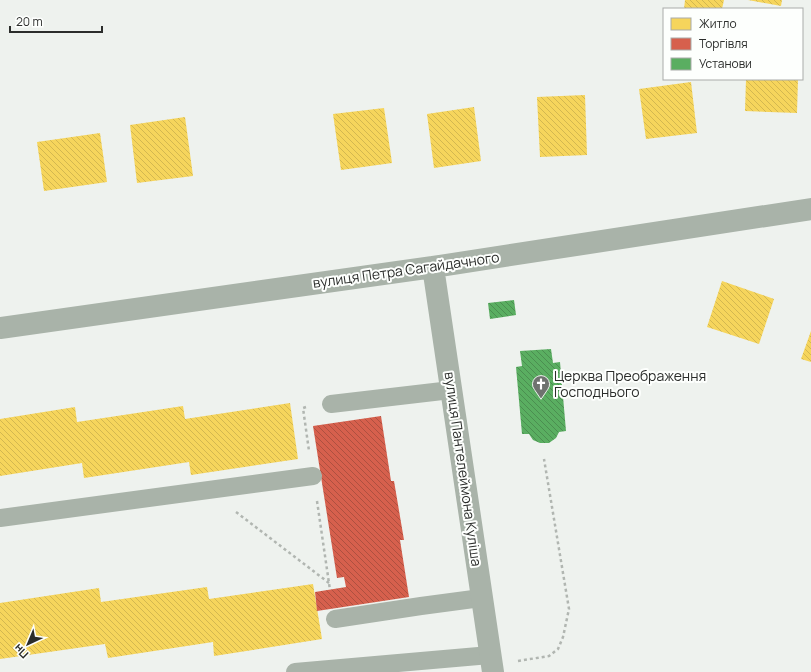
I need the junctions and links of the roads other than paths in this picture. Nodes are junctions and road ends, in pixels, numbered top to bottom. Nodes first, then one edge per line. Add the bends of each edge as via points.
1 (811, 209) edge
2 (433, 266) junction
3 (0, 328) edge
4 (451, 390) junction
5 (331, 404) dead end
6 (313, 476) dead end
7 (0, 518) edge
8 (481, 598) junction
9 (335, 619) dead end
10 (491, 664) edge
11 (295, 672) edge

1 - 2 street, вулиця Петра Сагайдачного
2 - 3 street, вулиця Петра Сагайдачного
2 - 4 street, вулиця Пантелеймона Куліша
4 - 5 lane
4 - 8 street, вулиця Пантелеймона Куліша
6 - 7 lane
8 - 9 lane
8 - 10 street, вулиця Пантелеймона Куліша
10 - 11 lane

